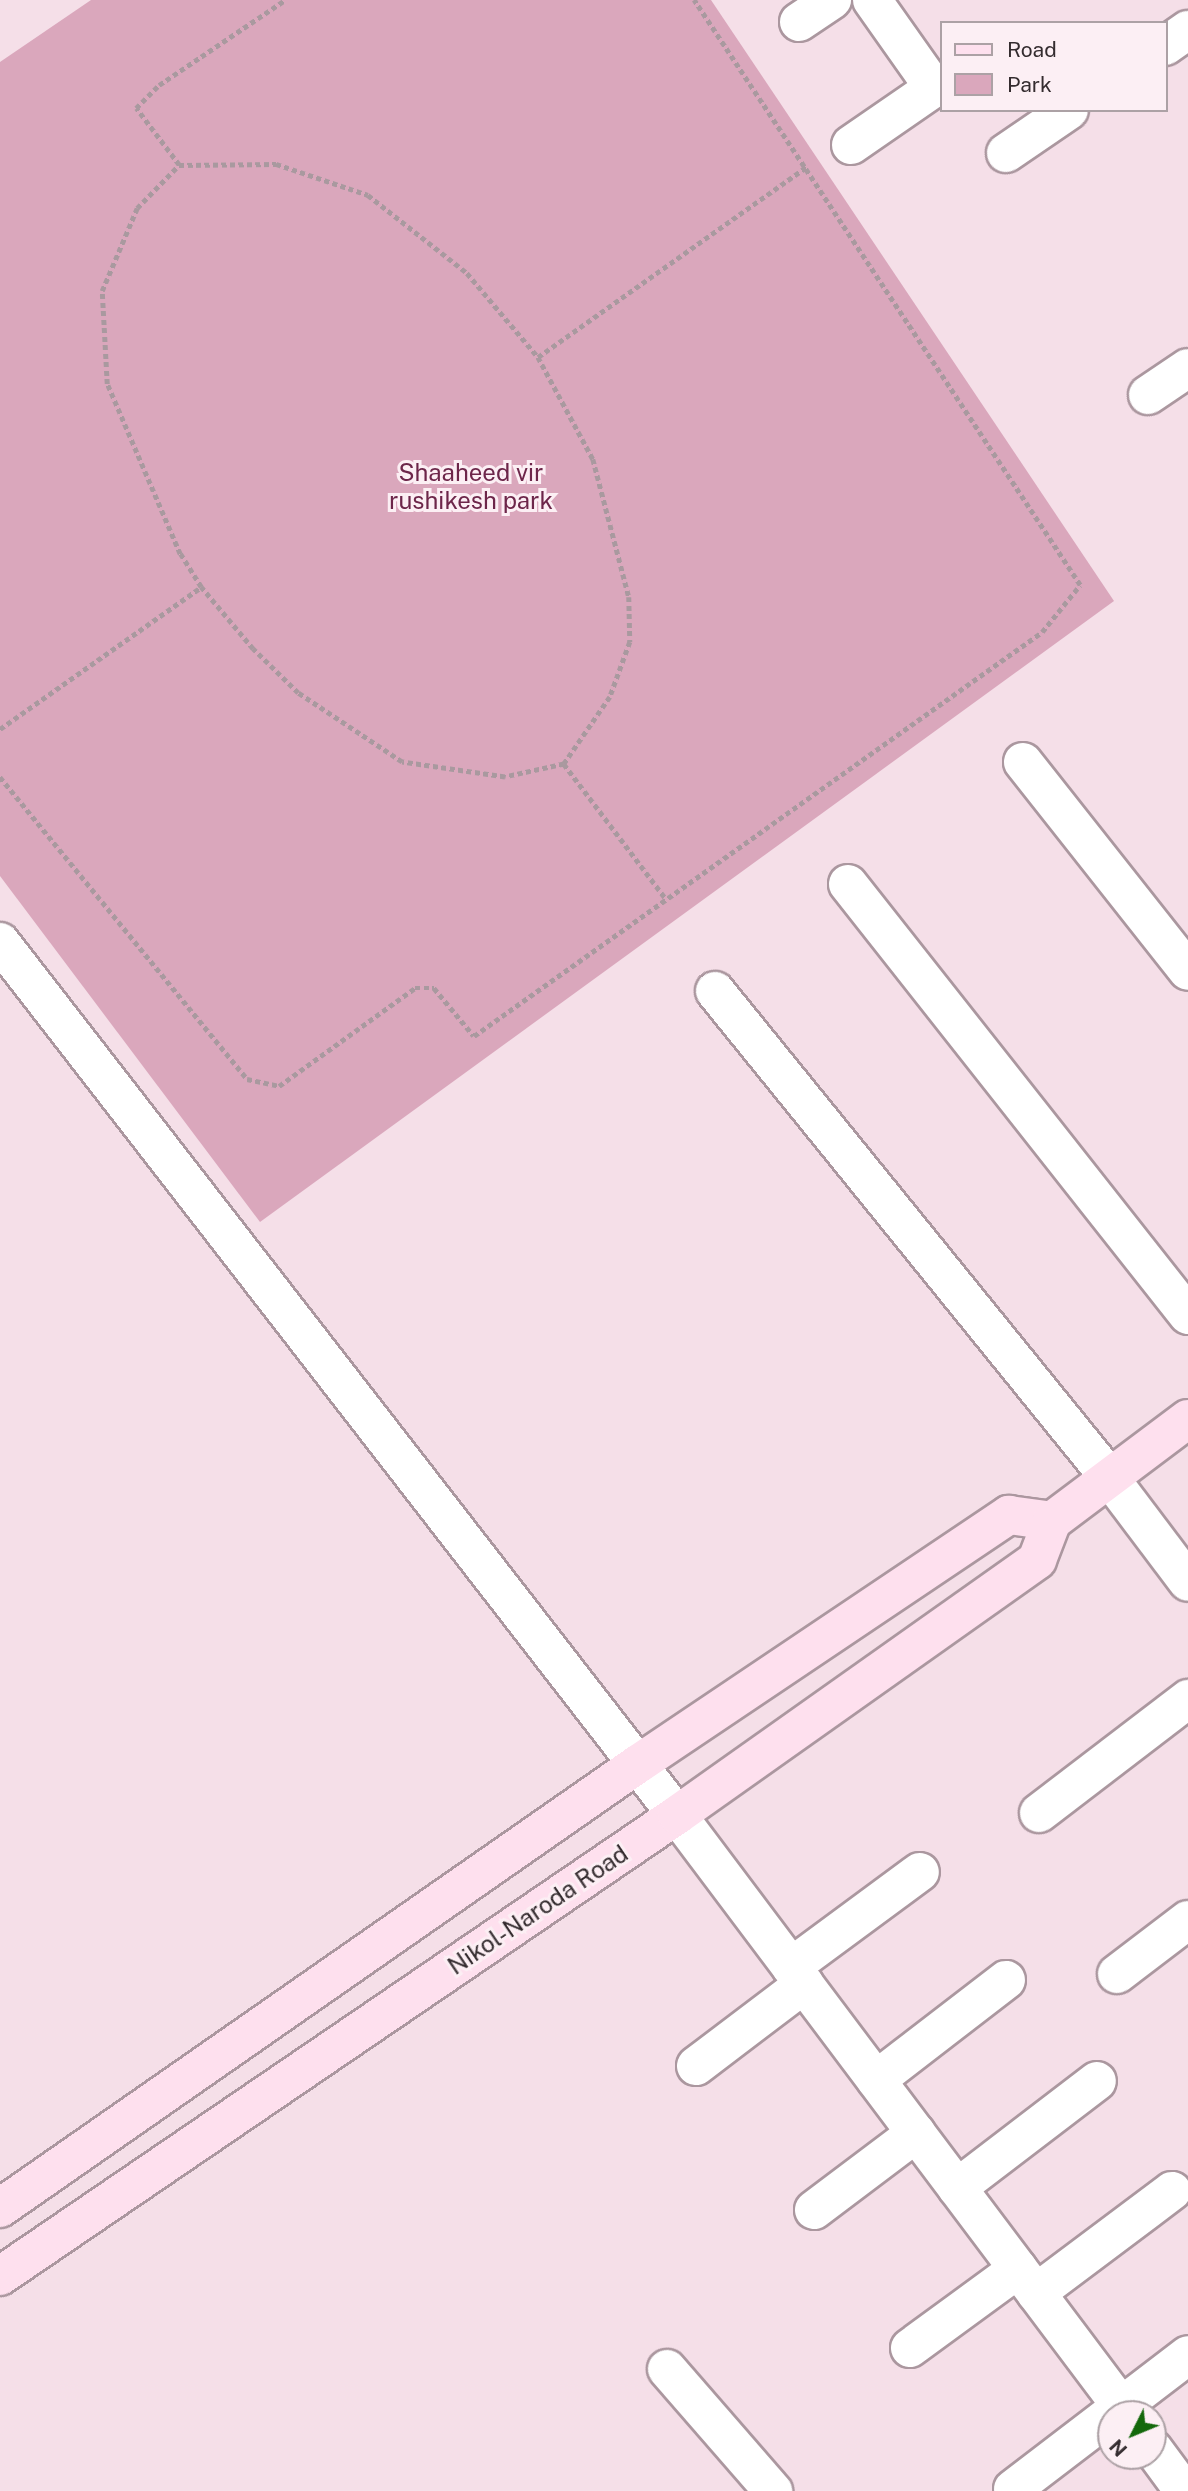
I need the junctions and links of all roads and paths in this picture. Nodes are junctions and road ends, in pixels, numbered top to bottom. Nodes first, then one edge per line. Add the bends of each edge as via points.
1 (285, 0) edge
2 (694, 0) edge
3 (832, 0) edge
4 (873, 0) edge
5 (799, 22) dead end
6 (1188, 30) edge
7 (1167, 45) edge
8 (937, 86) edge
9 (1066, 112) edge
10 (851, 145) dead end
11 (1006, 153) dead end
12 (179, 165) junction
13 (806, 167) junction
14 (538, 357) junction
15 (1188, 368) edge
16 (1148, 395) dead end
17 (201, 587) junction
18 (0, 729) edge
19 (1023, 762) dead end
20 (564, 764) junction
21 (0, 777) edge
22 (849, 884) dead end
23 (666, 899) junction
24 (0, 942) edge
25 (1188, 971) edge
26 (715, 991) dead end
27 (1188, 1315) edge
28 (1188, 1419) edge
29 (1110, 1477) junction
30 (1052, 1521) junction
31 (1188, 1582) edge
32 (1188, 1699) edge
33 (638, 1764) junction
34 (1040, 1813) dead end
35 (677, 1815) junction
36 (919, 1872) dead end
37 (1188, 1920) edge
38 (798, 1975) junction
39 (1117, 1975) dead end
40 (1006, 1980) dead end
41 (696, 2066) dead end
42 (876, 2080) junction
43 (1097, 2081) dead end
44 (916, 2133) junction
45 (957, 2188) junction
46 (1172, 2191) dead end
47 (0, 2208) edge
48 (814, 2210) dead end
49 (0, 2276) edge
50 (1027, 2281) junction
51 (910, 2348) dead end
52 (1188, 2355) edge
53 (667, 2369) dead end
54 (1116, 2400) edge
55 (1134, 2400) edge
56 (1097, 2428) edge
57 (1167, 2468) edge
58 (1013, 2489) dead end
59 (773, 2491) edge
60 (1184, 2491) edge

1 - 12 path via 159,85 135,108
2 - 13 path
3 - 5 street
4 - 8 street
6 - 7 street
8 - 10 street
9 - 11 street
12 - 14 path via 276,164 368,195 467,272
12 - 17 path via 137,208 102,291 107,384 142,474
13 - 14 path
13 - 23 path via 1080,585 1042,632
14 - 20 path via 593,459 629,597 630,642 610,697
15 - 16 street
17 - 18 path
17 - 20 path via 298,693 402,762 505,777
19 - 25 street
20 - 23 path
21 - 23 path via 247,1079 278,1087 415,988 434,988 474,1036
22 - 27 street
24 - 33 street
26 - 29 street
28 - 29 main road
29 - 30 main road
29 - 31 street
30 - 33 main road via 1009,1515
30 - 35 main road, Nikol-Naroda Road via 1037,1560
32 - 34 street
33 - 35 street
33 - 47 main road
35 - 38 street
35 - 49 main road, Nikol-Naroda Road
36 - 38 street
37 - 39 street
38 - 41 street
38 - 42 street
40 - 42 street
42 - 44 street
43 - 45 street
44 - 45 street
44 - 48 street
45 - 50 street
46 - 50 street
50 - 51 street
50 - 54 street
52 - 55 street
53 - 59 street
56 - 58 street
57 - 60 street

